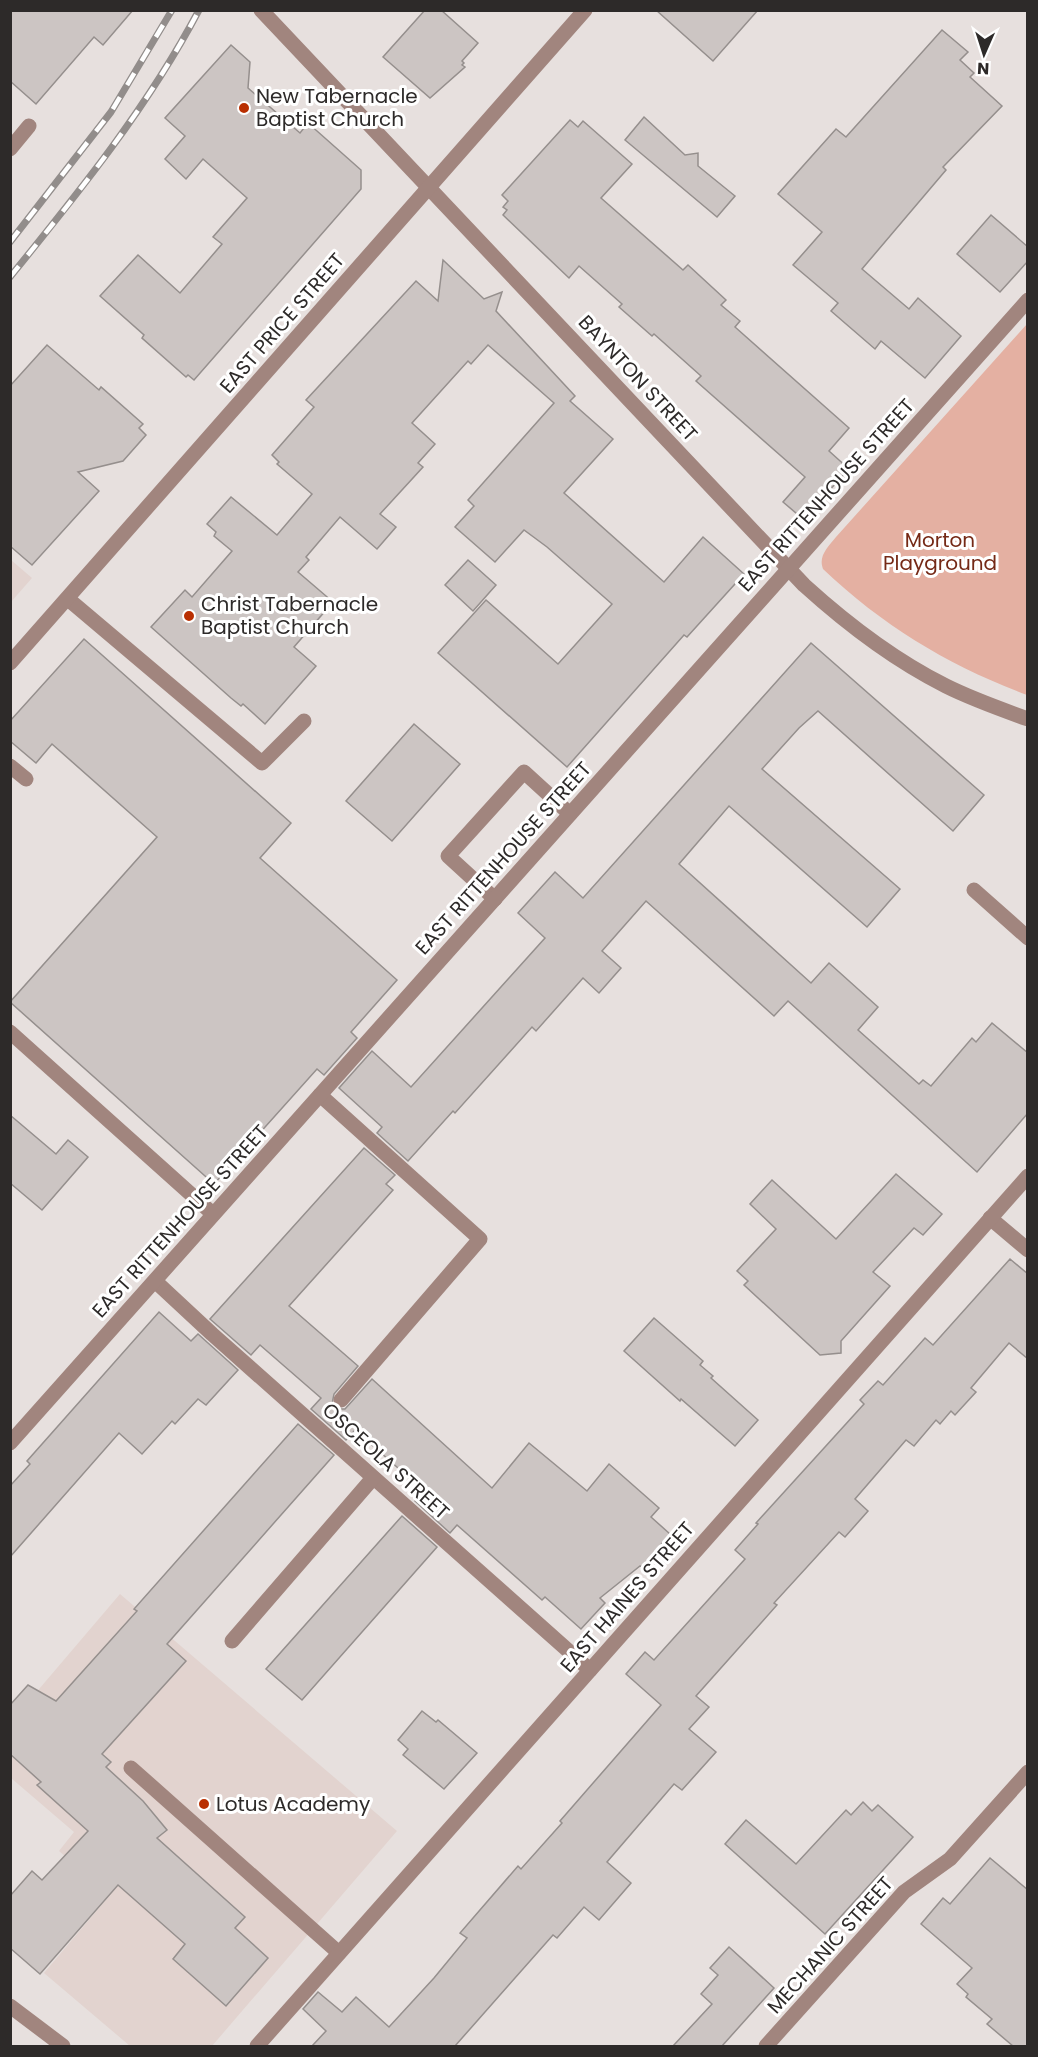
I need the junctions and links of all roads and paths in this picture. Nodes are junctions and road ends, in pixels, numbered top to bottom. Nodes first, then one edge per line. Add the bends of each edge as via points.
1 (261, 10) edge
2 (585, 10) edge
3 (29, 126) dead end
4 (10, 149) edge
5 (429, 188) junction
6 (1028, 300) edge
7 (789, 569) junction
8 (68, 599) junction
9 (10, 663) edge
10 (1028, 719) edge
11 (304, 721) dead end
12 (10, 766) edge
13 (26, 779) dead end
14 (570, 814) junction
15 (974, 890) dead end
16 (495, 899) junction
17 (1028, 938) edge
18 (10, 1032) edge
19 (320, 1095) junction
20 (1028, 1176) edge
21 (213, 1214) junction
22 (990, 1218) junction
23 (1028, 1250) edge
24 (155, 1281) junction
25 (341, 1400) dead end
26 (10, 1443) edge
27 (374, 1478) junction
28 (232, 1641) dead end
29 (590, 1670) junction
30 (131, 1768) dead end
31 (1028, 1772) edge
32 (339, 1953) junction
33 (10, 2006) edge
34 (63, 2046) edge
35 (257, 2046) edge
36 (766, 2046) edge

1 - 5 street, BAYNTON STREET
2 - 5 street, EAST PRICE STREET
3 - 4 street
5 - 7 street, BAYNTON STREET
5 - 8 street, EAST PRICE STREET
6 - 7 street, EAST RITTENHOUSE STREET
7 - 10 street, BAYNTON STREET via 850,624 910,666 989,706
7 - 14 street, EAST RITTENHOUSE STREET
8 - 9 street, EAST PRICE STREET
8 - 11 street via 262,763
12 - 13 street
14 - 16 street, EAST RITTENHOUSE STREET
14 - 16 street via 524,772 448,856
15 - 17 street
16 - 19 street, EAST RITTENHOUSE STREET
18 - 21 street
19 - 21 street, EAST RITTENHOUSE STREET
19 - 25 street via 480,1239
20 - 22 street, EAST HAINES STREET
21 - 24 street, EAST RITTENHOUSE STREET
22 - 23 street
22 - 29 street, EAST HAINES STREET
24 - 26 street, EAST RITTENHOUSE STREET
24 - 27 street, OSCEOLA STREET
27 - 28 street
27 - 29 street, OSCEOLA STREET
29 - 32 street, EAST HAINES STREET
30 - 32 street
31 - 36 street, MECHANIC STREET via 950,1859 904,1892
32 - 35 street, EAST HAINES STREET
33 - 34 street

